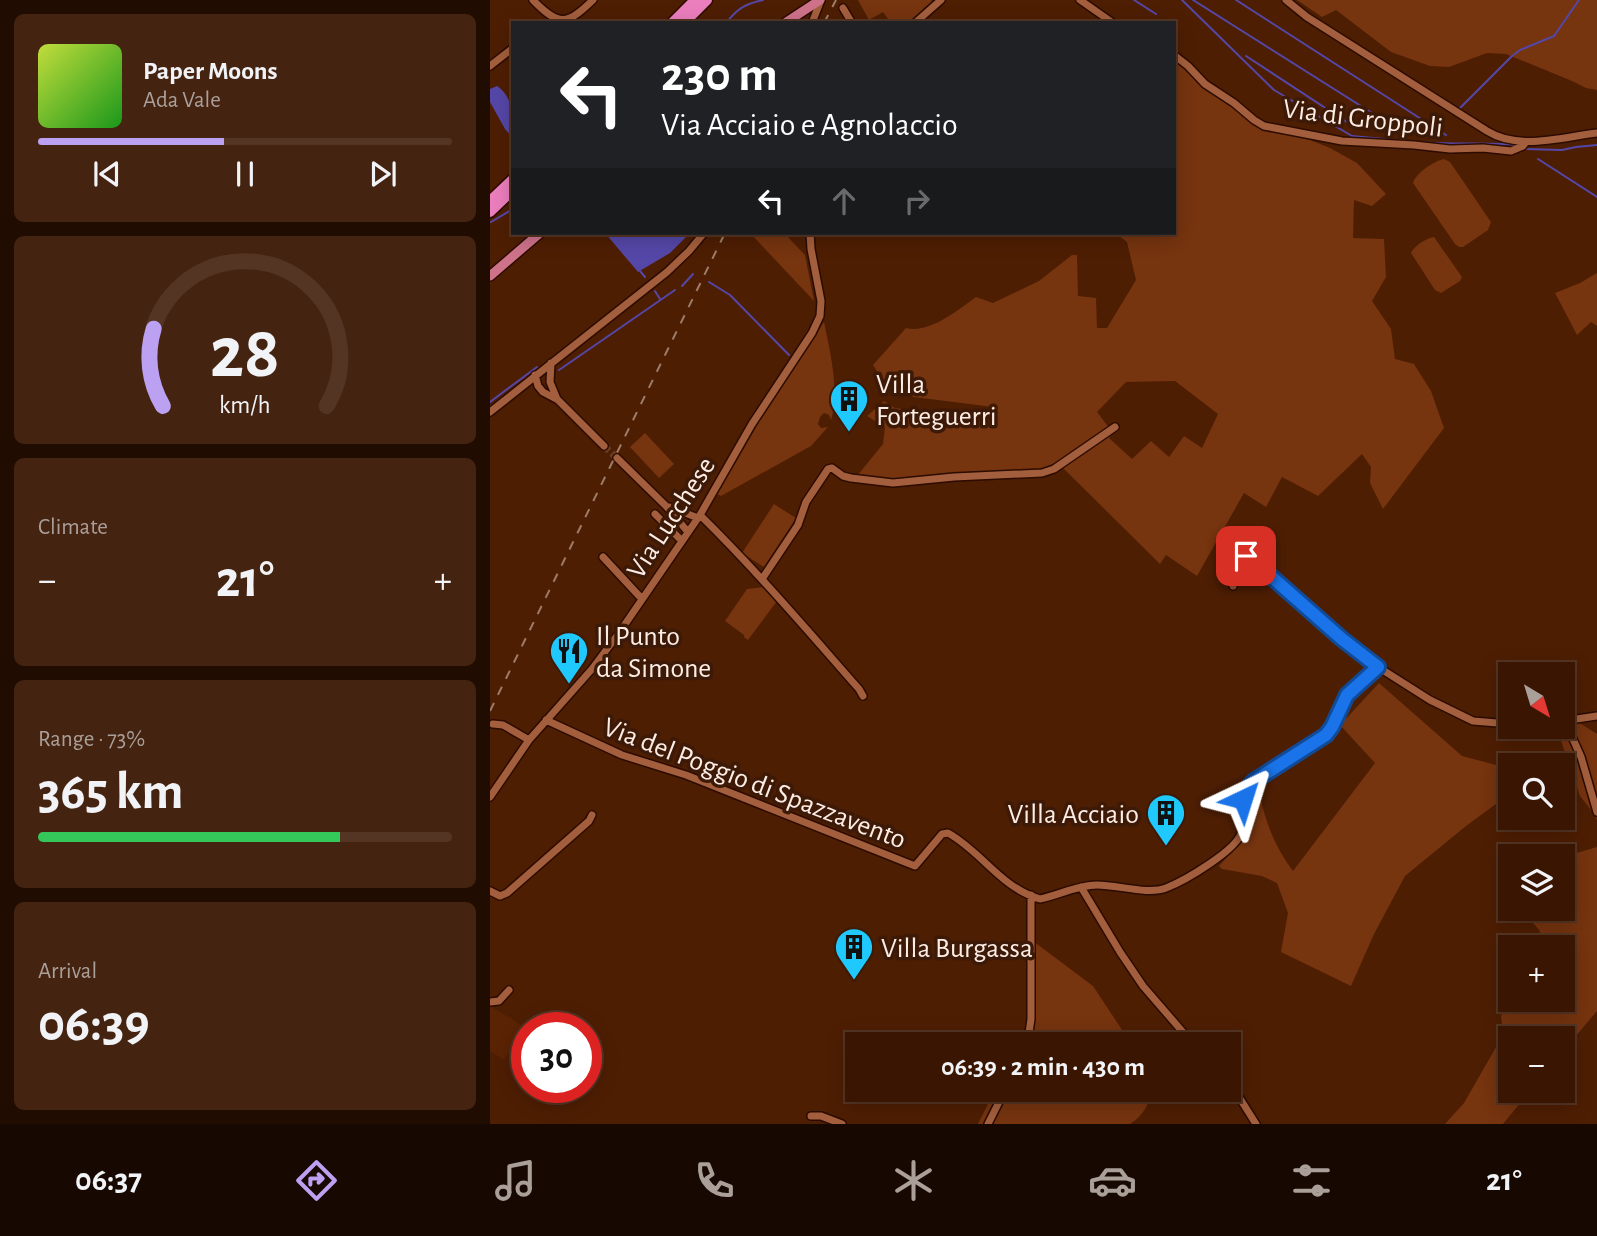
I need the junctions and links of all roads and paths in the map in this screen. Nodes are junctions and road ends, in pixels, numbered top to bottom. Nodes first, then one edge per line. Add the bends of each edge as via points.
1 (533, 0) edge
2 (593, 0) edge
3 (695, 0) edge
4 (707, 0) edge
5 (820, 0) edge
6 (941, 0) edge
7 (1080, 0) edge
8 (1286, 0) edge
9 (843, 8) dead end
10 (549, 20) edge
11 (674, 21) edge
12 (686, 21) edge
13 (788, 21) edge
14 (813, 21) edge
15 (851, 21) edge
16 (917, 21) edge
17 (1109, 21) edge
18 (511, 50) edge
19 (1176, 57) edge
20 (490, 66) edge
21 (1597, 133) edge
22 (1526, 142) junction
23 (511, 181) edge
24 (511, 192) edge
25 (490, 201) edge
26 (490, 212) edge
27 (538, 235) edge
28 (702, 235) edge
29 (810, 235) edge
30 (490, 276) edge
31 (551, 363) junction
32 (536, 375) junction
33 (550, 382) junction
34 (539, 388) junction
35 (516, 391) junction
36 (558, 400) junction
37 (490, 412) edge
38 (1115, 427) dead end
39 (604, 446) tunnel mouth
40 (617, 458) tunnel mouth
41 (666, 506) junction
42 (655, 513) dead end
43 (699, 517) junction
44 (688, 532) junction
45 (682, 541) junction
46 (603, 557) dead end
47 (762, 579) junction
48 (1233, 586) dead end
49 (642, 599) junction
50 (1378, 667) junction
51 (863, 696) dead end
52 (1597, 716) edge
53 (1575, 719) edge
54 (546, 720) junction
55 (1498, 723) edge
56 (493, 724) dead end
57 (1572, 739) edge
58 (529, 740) junction
59 (490, 797) edge
60 (1597, 812) edge
61 (592, 815) dead end
62 (1081, 887) junction
63 (490, 891) edge
64 (1031, 895) junction
65 (509, 990) dead end
66 (490, 1002) edge
67 (1029, 1032) edge
68 (1183, 1032) edge
69 (1241, 1100) edge
70 (1000, 1102) edge
71 (811, 1116) dead end
72 (842, 1124) edge
73 (988, 1124) edge
74 (1256, 1124) edge

1 - 10 street
2 - 10 street via 572,18
3 - 11 highway
4 - 12 highway
5 - 13 main road
5 - 14 street
6 - 16 street
7 - 17 street
8 - 22 street, Via di Groppoli via 1487,131
9 - 15 street
18 - 20 street
19 - 22 street, Via di Groppoli via 1205,84 1264,126 1342,141 1450,149 1511,151
21 - 22 street, Via di Groppoli
23 - 25 highway
24 - 26 highway
27 - 30 main road
28 - 31 street via 667,272
29 - 43 street, Via Lucchese via 820,296 818,320
31 - 32 street
31 - 33 street
32 - 33 street
32 - 34 street
32 - 35 street
33 - 36 street
34 - 35 street
34 - 36 street
35 - 37 street
36 - 39 street
38 - 47 street via 1042,473 893,483 851,478 828,469
40 - 41 street
41 - 43 street
41 - 44 street
42 - 45 street
43 - 44 street, Via Lucchese
43 - 47 street
44 - 45 street, Via Lucchese
45 - 49 street, Via Lucchese
46 - 49 street
47 - 51 street
48 - 50 street via 1240,563 1248,557
49 - 54 street, Via Lucchese via 600,659
50 - 55 street via 1473,721
50 - 62 street via 1347,695 1326,735 1250,785 1243,799 1240,836 1212,862 1165,888
52 - 53 street
54 - 58 street, Via Lucchese
54 - 64 street, Via del Poggio di Spazzavento via 622,755 686,775 915,866 942,834 949,834 1007,884
56 - 58 street
57 - 60 street
58 - 59 street, Via Lucchese
61 - 63 street via 506,894
62 - 64 street via 1043,899
62 - 68 street via 1143,986
64 - 67 street
65 - 66 street via 498,1002
69 - 74 street
70 - 73 street
71 - 72 street

